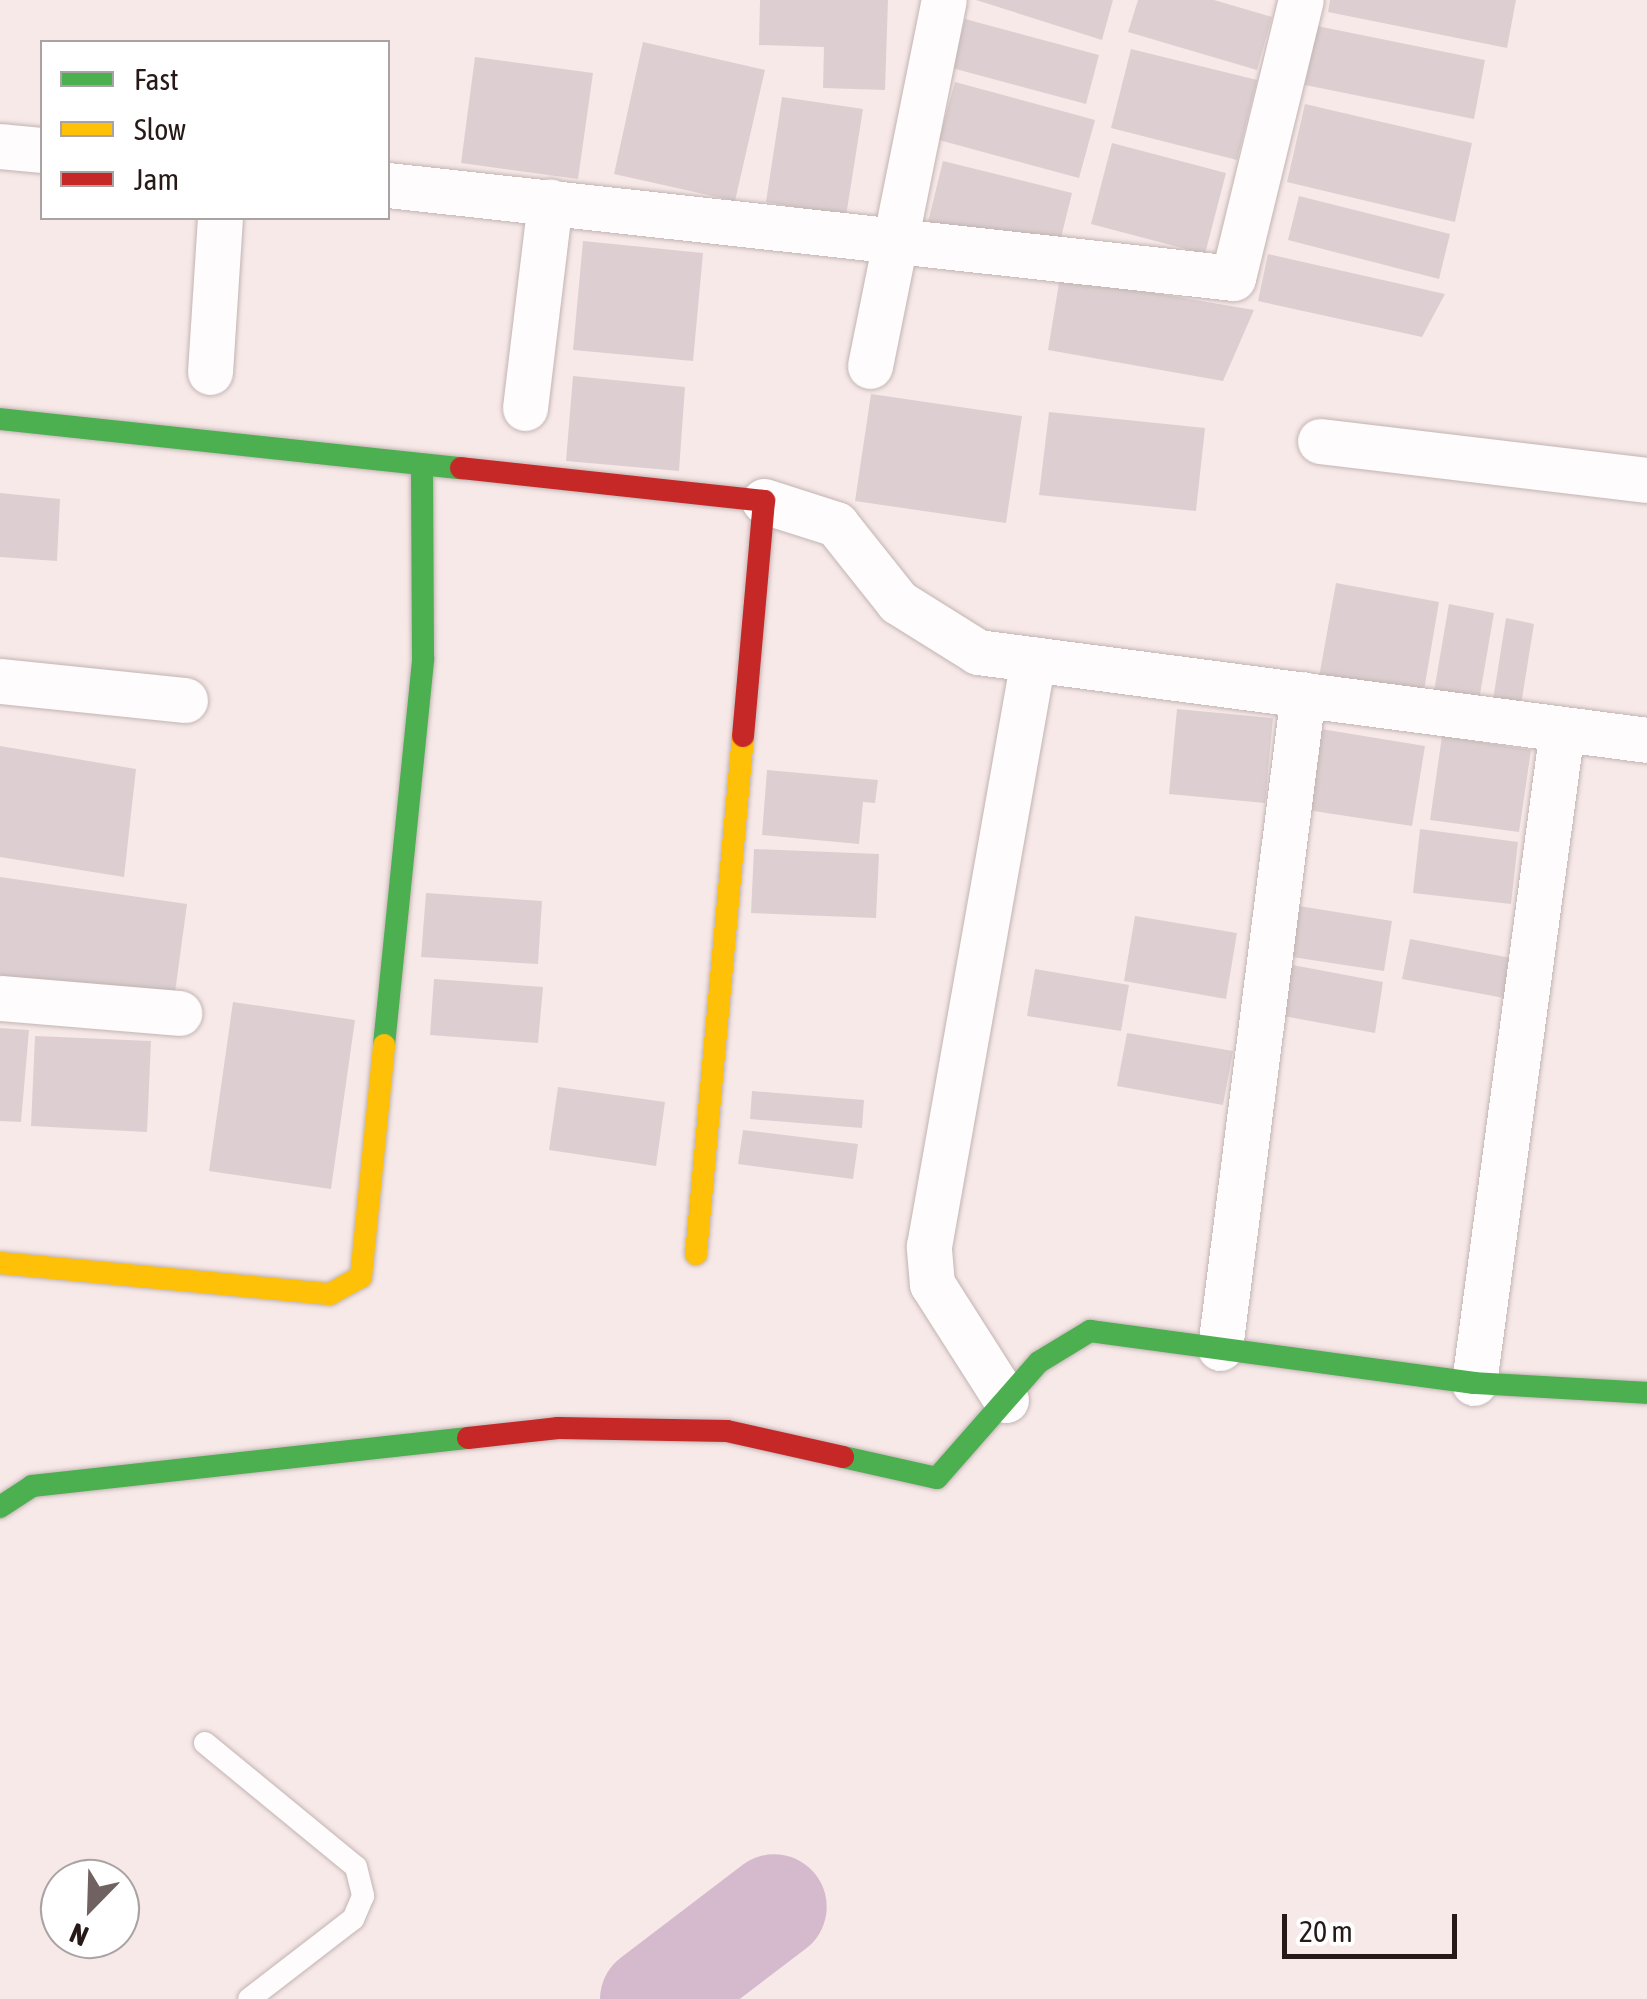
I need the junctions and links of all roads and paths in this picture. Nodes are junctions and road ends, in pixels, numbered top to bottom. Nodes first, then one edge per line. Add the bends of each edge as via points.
1 (944, 0) edge
2 (1302, 0) edge
3 (0, 146) edge
4 (40, 150) edge
5 (390, 185) edge
6 (550, 202) junction
7 (220, 220) edge
8 (896, 241) junction
9 (870, 366) dead end
10 (210, 372) dead end
11 (525, 408) dead end
12 (0, 420) edge
13 (1320, 441) dead end
14 (422, 466) junction
15 (1647, 480) edge
16 (764, 501) junction
17 (1033, 659) junction
18 (0, 681) edge
19 (1303, 694) junction
20 (184, 700) dead end
21 (1562, 729) junction
22 (1647, 740) edge
23 (0, 998) edge
24 (179, 1013) dead end
25 (696, 1254) dead end
26 (0, 1263) edge
27 (1220, 1348) junction
28 (1474, 1382) junction
29 (1647, 1393) edge
30 (1006, 1400) junction
31 (0, 1507) edge
32 (205, 1743) dead end
33 (249, 1999) edge

1 - 8 street
2 - 8 street via 1233,278
3 - 4 street
5 - 6 street
6 - 8 street
6 - 11 street
7 - 10 street
8 - 9 street
12 - 14 street
13 - 15 street
14 - 16 street
14 - 26 street via 423,658 361,1277 330,1294
16 - 17 street via 836,524 898,602 978,652
16 - 25 street
17 - 19 street
17 - 30 street via 929,1246 932,1284
18 - 20 street
19 - 21 street
19 - 27 street
21 - 22 street
21 - 28 street
23 - 24 street
27 - 28 street
27 - 30 street via 1090,1331 1039,1362
28 - 29 street
30 - 31 street via 937,1478 727,1431 558,1428 32,1486
32 - 33 lane via 356,1867 363,1896 353,1919

